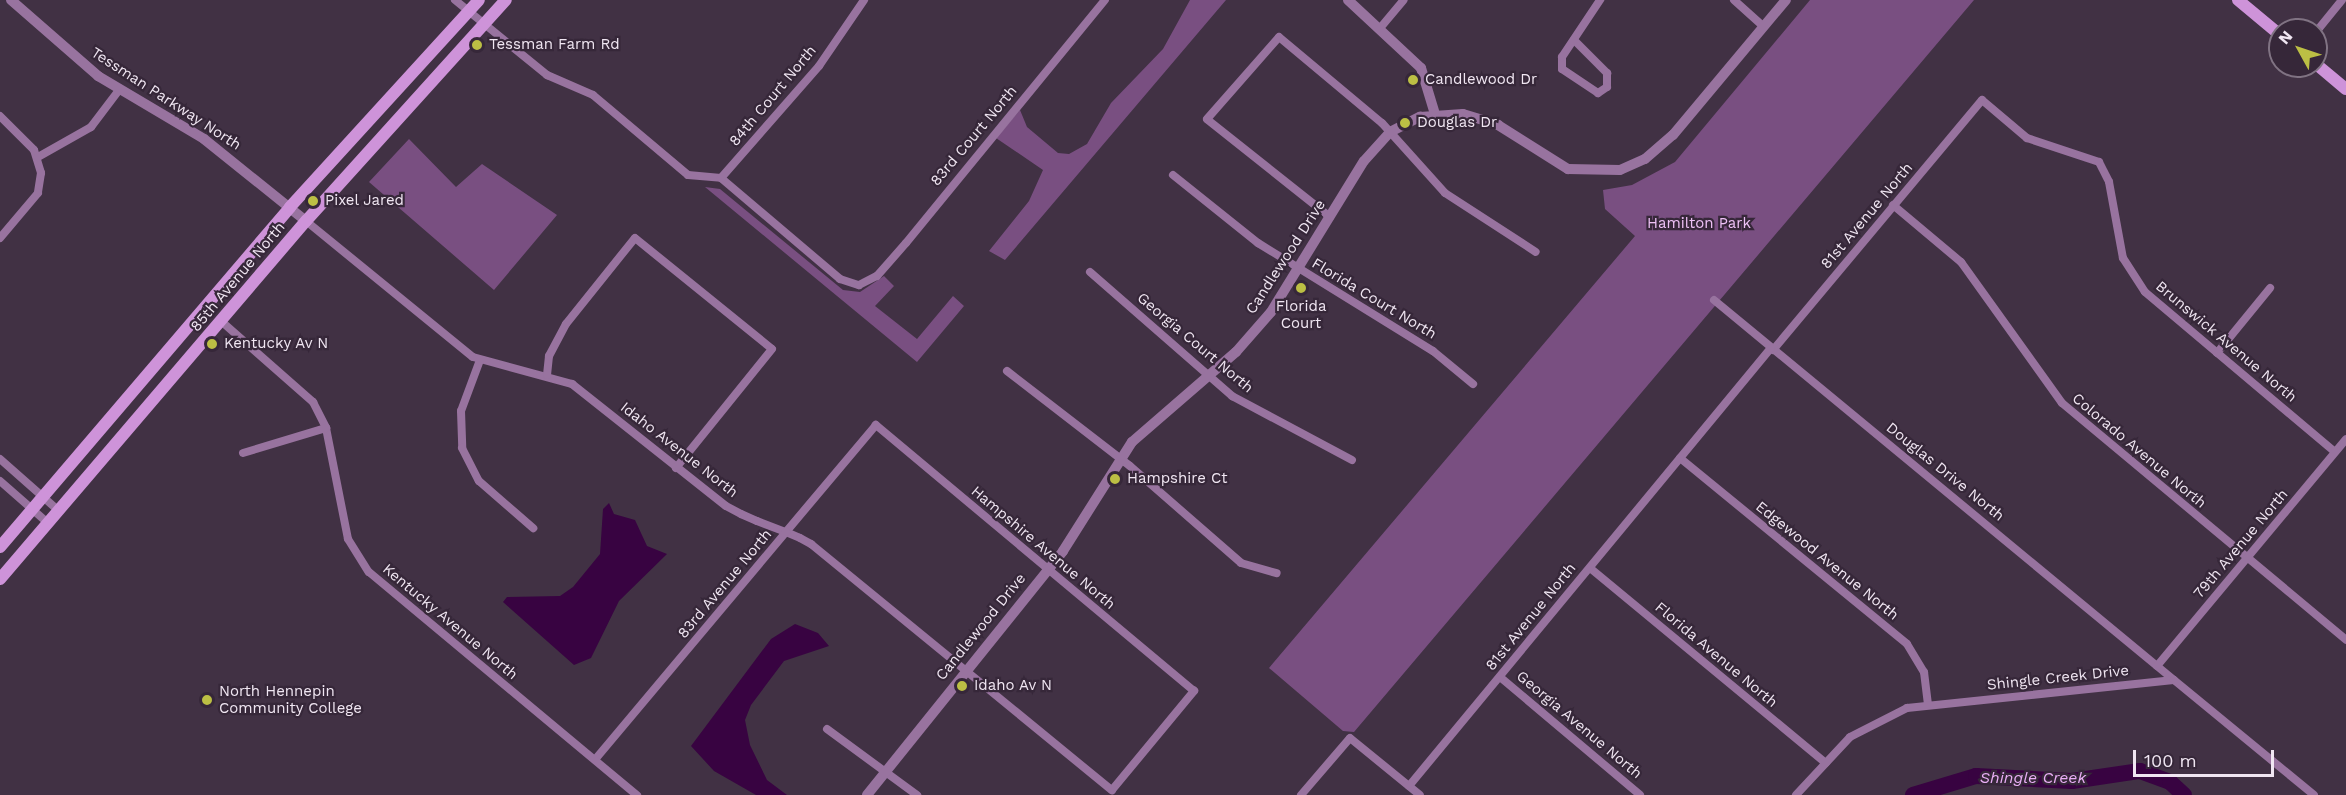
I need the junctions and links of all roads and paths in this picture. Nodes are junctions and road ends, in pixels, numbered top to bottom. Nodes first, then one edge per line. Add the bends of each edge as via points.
1 (11, 0) edge
2 (455, 0) edge
3 (479, 0) edge
4 (506, 0) edge
5 (864, 0) edge
6 (1105, 0) edge
7 (1347, 0) edge
8 (1404, 0) edge
9 (1600, 0) edge
10 (1734, 0) edge
11 (1786, 0) edge
12 (2238, 0) edge
13 (2342, 0) edge
14 (469, 11) junction
15 (2327, 18) edge
16 (484, 24) junction
17 (2268, 24) edge
18 (1381, 27) junction
19 (1764, 27) junction
20 (1574, 40) junction
21 (2328, 74) edge
22 (2346, 89) edge
23 (119, 90) junction
24 (1982, 100) joint
25 (1435, 114) junction
26 (0, 116) edge
27 (1390, 132) junction
28 (38, 157) junction
29 (1173, 175) dead end
30 (721, 178) junction
31 (1893, 205) junction
32 (290, 207) junction
33 (1330, 217) junction
34 (306, 221) junction
35 (0, 238) edge
36 (1536, 252) dead end
37 (1299, 270) junction
38 (1090, 272) dead end
39 (2270, 288) dead end
40 (1714, 300) dead end
41 (221, 321) junction
42 (1772, 349) junction
43 (2217, 353) junction
44 (480, 360) junction
45 (1007, 371) dead end
46 (1211, 373) junction
47 (547, 375) junction
48 (1473, 384) dead end
49 (876, 425) joint
50 (326, 428) junction
51 (2346, 439) edge
52 (2335, 452) junction
53 (243, 453) dead end
54 (1118, 458) junction
55 (1680, 458) junction
56 (0, 459) edge
57 (1352, 460) dead end
58 (676, 468) junction
59 (0, 482) edge
60 (43, 497) junction
61 (33, 509) junction
62 (59, 511) junction
63 (48, 523) junction
64 (533, 528) dead end
65 (786, 532) junction
66 (0, 547) edge
67 (2247, 558) junction
68 (1590, 568) junction
69 (1047, 570) junction
70 (1277, 573) dead end
71 (0, 579) edge
72 (2346, 640) edge
73 (2157, 666) junction
74 (964, 671) junction
75 (1500, 676) junction
76 (2174, 680) junction
77 (1928, 704) junction
78 (827, 729) dead end
79 (595, 760) junction
80 (1826, 763) junction
81 (884, 768) junction
82 (1409, 786) junction
83 (1112, 790) joint
84 (637, 795) edge
85 (867, 795) edge
86 (917, 795) edge
87 (1301, 795) edge
88 (1420, 795) edge
89 (1640, 795) edge
90 (1796, 795) edge
91 (2314, 795) edge

1 - 23 street, Tessman Parkway North
2 - 14 street
3 - 14 main road, 85th Avenue North
4 - 16 main road, 85th Avenue North
5 - 30 street, 84th Court North via 819,66
6 - 30 street, 83rd Court North via 906,243 877,276 860,285 840,279
7 - 18 street
8 - 18 street
9 - 20 street
10 - 19 street
11 - 19 street, Candlewood Drive
12 - 17 main road
13 - 15 street
14 - 16 street
14 - 32 main road, 85th Avenue North
16 - 30 street via 555,81 593,95 688,175
16 - 34 main road, 85th Avenue North
18 - 25 street via 1420,68
19 - 25 street, Candlewood Drive via 1673,135 1645,159 1620,170 1568,169 1481,118
20 - 20 street via 1607,73 1607,87 1598,93 1562,69 1562,57
21 - 22 main road
23 - 28 street via 91,127
23 - 32 street, Tessman Parkway North via 204,139
24 - 31 street, 81st Avenue North
24 - 43 street, Brunswick Avenue North via 2027,138 2098,162 2109,182 2116,237 2132,276
25 - 27 street, Candlewood Drive
26 - 28 street
27 - 33 street, Candlewood Drive via 1364,161
27 - 33 street via 1279,37 1208,119
27 - 36 street via 1445,194
28 - 35 street via 38,193
29 - 37 street, Florida Court North
31 - 42 street, 81st Avenue North
31 - 67 street, Colorado Avenue North via 1961,262 2062,403
32 - 34 street, Tessman Parkway North
32 - 60 main road, 85th Avenue North
33 - 37 street, Candlewood Drive
34 - 41 main road, 85th Avenue North
34 - 44 street, Idaho Avenue North
37 - 46 street, Candlewood Drive via 1255,332
37 - 48 street, Florida Court North via 1433,351
38 - 46 street, Georgia Court North
39 - 43 street
40 - 42 street, Douglas Drive North
41 - 50 street, Kentucky Avenue North via 300,388
41 - 62 main road, 85th Avenue North
42 - 55 street, 81st Avenue North
42 - 73 street, Douglas Drive North
43 - 52 street, Brunswick Avenue North
44 - 47 street, Idaho Avenue North
44 - 64 street via 461,411 462,448 479,480
45 - 54 street
46 - 54 street, Candlewood Drive via 1152,420
46 - 57 street, Georgia Court North via 1232,396
47 - 58 street, Idaho Avenue North via 583,392
47 - 58 street via 549,356 566,324 635,238 772,349
49 - 65 street, 83rd Avenue North
49 - 69 street, Hampshire Avenue North
50 - 53 street
50 - 79 street, Kentucky Avenue North via 342,520 369,572
51 - 52 street, 79th Avenue North
52 - 67 street, 79th Avenue North
54 - 69 street, Candlewood Drive
54 - 70 street via 1241,563
55 - 68 street, 81st Avenue North
55 - 77 street, Edgewood Avenue North via 1907,644 1924,672
56 - 60 street
58 - 65 street, Idaho Avenue North via 726,506
59 - 61 street
60 - 61 main road, 85th Avenue North
60 - 62 street
61 - 63 street
61 - 66 main road, 85th Avenue North
62 - 63 main road, 85th Avenue North
63 - 71 main road, 85th Avenue North
65 - 74 street, Idaho Avenue North via 820,550
65 - 79 street, 83rd Avenue North
67 - 72 street, Colorado Avenue North
67 - 73 street, 79th Avenue North
68 - 75 street, 81st Avenue North
68 - 80 street, Florida Avenue North
69 - 74 street, Candlewood Drive
69 - 83 street, Hampshire Avenue North via 1194,691
73 - 76 street, Douglas Drive North
74 - 81 street, Candlewood Drive
74 - 83 street, Idaho Avenue North
75 - 82 street, 81st Avenue North
75 - 89 street, Georgia Avenue North
76 - 77 street, Shingle Creek Drive
76 - 91 street
77 - 80 street, Shingle Creek Drive via 1867,724
78 - 81 street
79 - 84 street, Kentucky Avenue North
80 - 90 street, Shingle Creek Drive
81 - 85 street, Candlewood Drive
81 - 86 street
82 - 87 street via 1350,738
82 - 88 street

